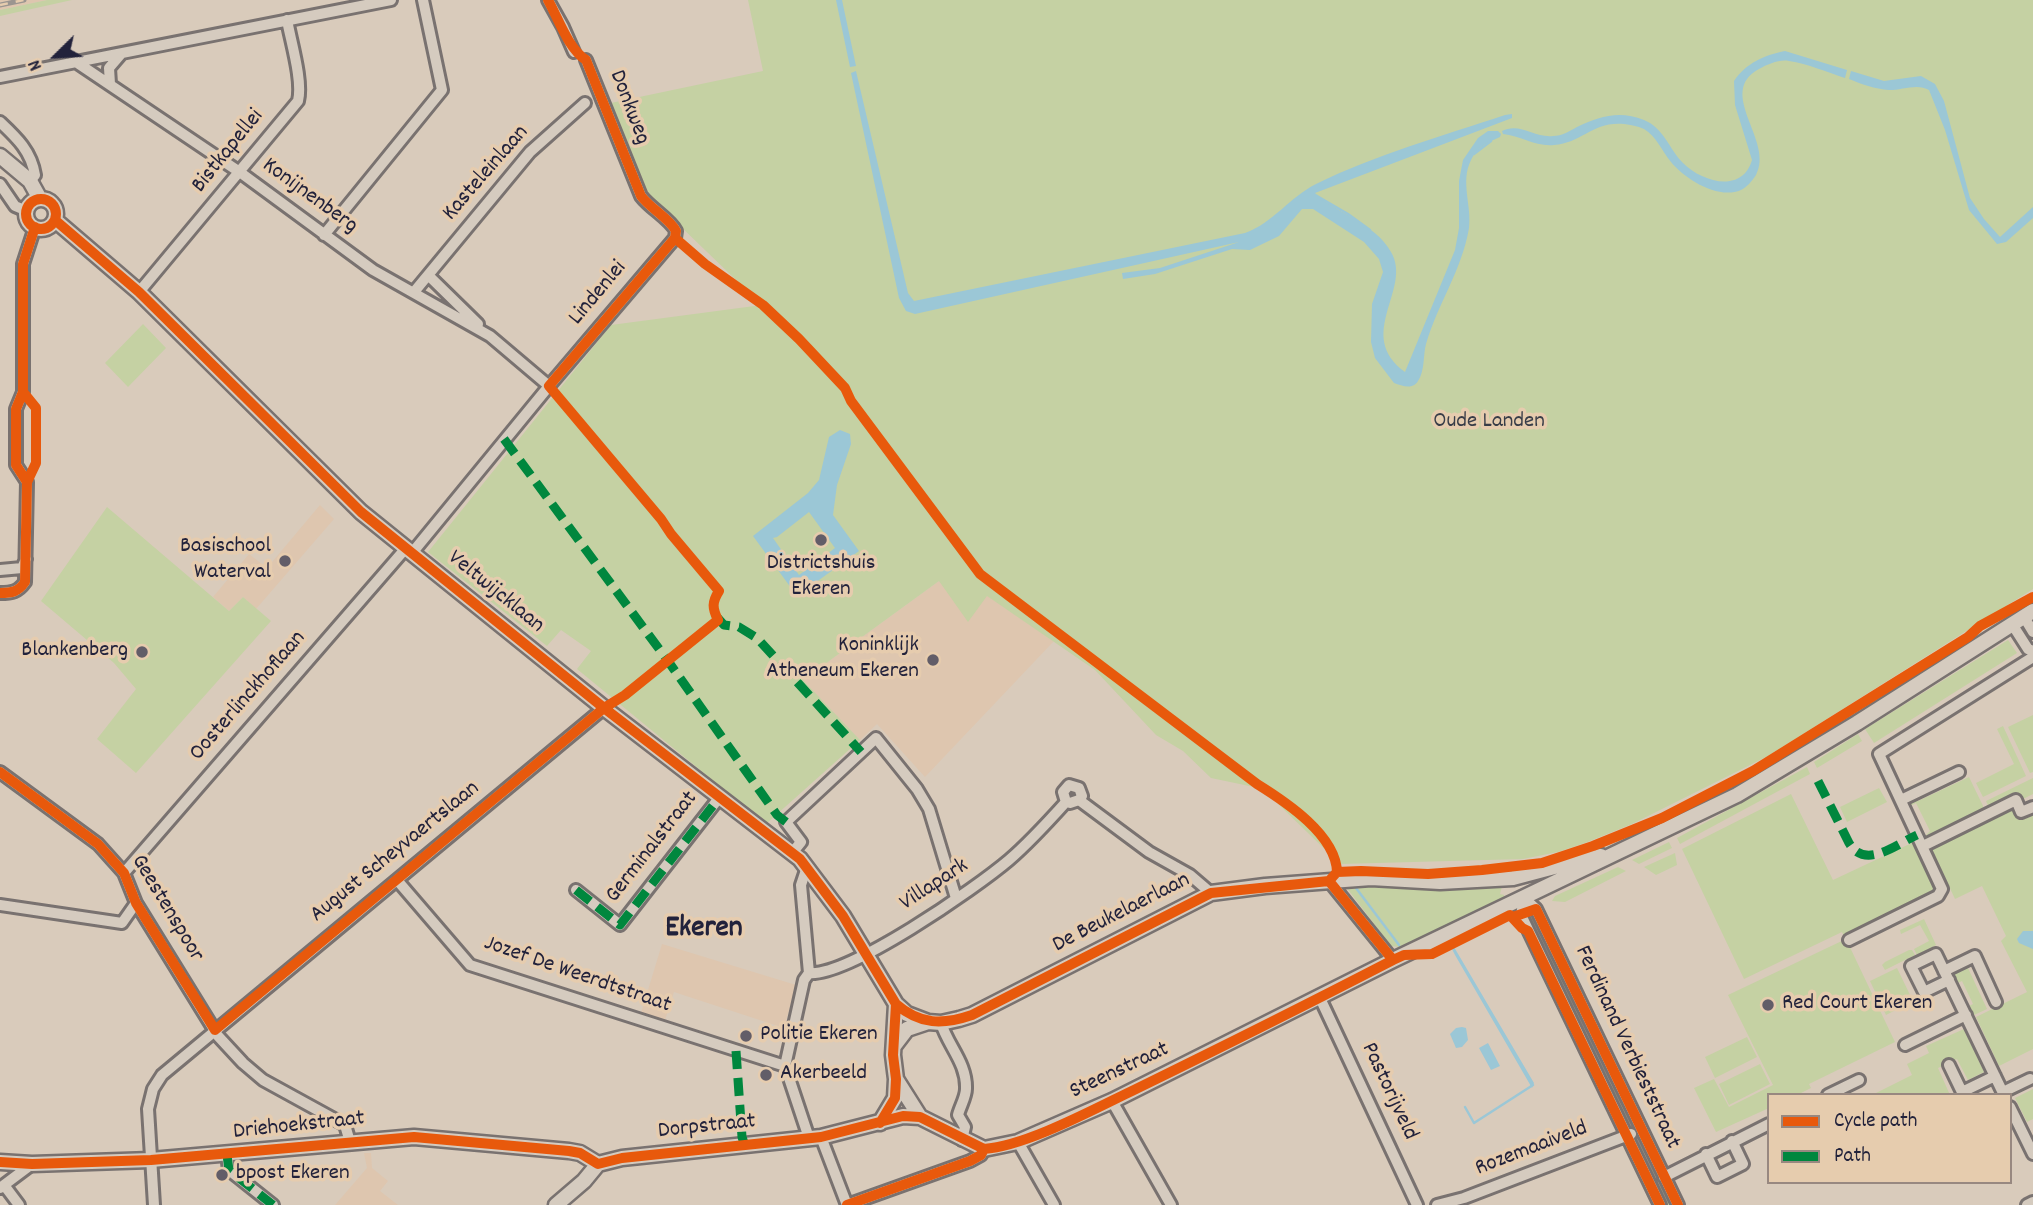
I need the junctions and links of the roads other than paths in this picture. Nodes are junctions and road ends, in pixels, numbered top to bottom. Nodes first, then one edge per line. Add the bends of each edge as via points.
1 (391, 0) edge
2 (423, 0) edge
3 (548, 0) edge
4 (287, 20) junction
5 (574, 52) dead end
6 (122, 53) junction
7 (586, 60) dead end
8 (76, 62) junction
9 (0, 77) edge
10 (110, 85) junction
11 (585, 103) dead end
12 (0, 122) edge
13 (0, 156) edge
14 (16, 169) junction
15 (240, 173) junction
16 (30, 181) junction
17 (0, 184) edge
18 (33, 204) junction
19 (55, 220) junction
20 (35, 227) junction
21 (675, 228) joint
22 (324, 235) junction
23 (428, 275) junction
24 (139, 292) junction
25 (414, 292) junction
26 (490, 336) junction
27 (549, 386) junction
28 (409, 551) junction
29 (26, 559) junction
30 (0, 570) edge
31 (0, 593) edge
32 (2023, 617) edge
33 (2033, 632) edge
34 (2033, 651) edge
35 (2033, 657) edge
36 (604, 708) junction
37 (0, 772) edge
38 (1959, 772) dead end
39 (719, 797) junction
40 (1079, 800) junction
41 (1901, 800) junction
42 (1066, 802) junction
43 (2033, 807) edge
44 (1923, 846) junction
45 (792, 853) junction
46 (1611, 856) junction
47 (807, 867) junction
48 (124, 873) junction
49 (1513, 878) junction
50 (397, 880) junction
51 (1329, 881) junction
52 (576, 890) dead end
53 (1211, 893) junction
54 (956, 898) junction
55 (1524, 898) junction
56 (136, 903) junction
57 (0, 905) edge
58 (1849, 940) dead end
59 (866, 956) junction
60 (1393, 960) junction
61 (807, 977) junction
62 (1320, 998) junction
63 (1996, 1002) dead end
64 (896, 1004) junction
65 (1966, 1016) junction
66 (934, 1023) junction
67 (215, 1030) junction
68 (1905, 1045) dead end
69 (894, 1046) junction
70 (1949, 1065) dead end
71 (785, 1066) junction
72 (1995, 1076) junction
73 (896, 1079) junction
74 (2030, 1079) dead end
75 (1859, 1080) dead end
76 (1832, 1093) edge
77 (2004, 1093) edge
78 (1112, 1101) junction
79 (2012, 1115) edge
80 (920, 1117) junction
81 (880, 1123) junction
82 (1767, 1125) edge
83 (1641, 1129) junction
84 (1627, 1136) junction
85 (2029, 1137) edge
86 (815, 1138) junction
87 (962, 1140) junction
88 (350, 1142) junction
89 (1018, 1142) junction
90 (1732, 1142) junction
91 (984, 1149) junction
92 (1706, 1154) junction
93 (2033, 1154) edge
94 (227, 1155) junction
95 (151, 1160) junction
96 (1, 1163) edge
97 (32, 1164) junction
98 (598, 1164) junction
99 (1664, 1177) junction
100 (2, 1187) edge
101 (2033, 1202) edge
102 (19, 1205) edge
103 (154, 1205) edge
104 (273, 1205) edge
105 (556, 1205) edge
106 (847, 1205) edge
107 (1054, 1205) edge
108 (1171, 1205) edge
109 (1417, 1205) edge
110 (1437, 1205) edge
111 (1660, 1205) edge
112 (1678, 1205) edge
113 (2026, 1205) edge

1 - 4 street
2 - 22 street via 442,90
3 - 5 street
4 - 6 street
4 - 15 street, Bistkapellei via 298,102
6 - 8 street
6 - 10 street via 108,68
7 - 21 street, Donkweg via 640,196
8 - 9 street
8 - 10 street, Konijnenberg
10 - 15 street, Konijnenberg
11 - 23 street, Kasteleinlaan via 530,152
12 - 16 street via 33,161 35,175
13 - 14 main road, Veltwijcklaan
14 - 16 main road, Veltwijcklaan
14 - 18 main road, Veltwijcklaan
15 - 22 street, Konijnenberg
15 - 24 street, Bistkapellei
16 - 18 main road, Veltwijcklaan
17 - 18 street, Veltwijcklaan via 15,205
18 - 19 main road, Veltwijcklaan via 48,200
18 - 20 main road, Veltwijcklaan via 29,222
19 - 20 main road via 45,228
19 - 24 main road, Veltwijcklaan
20 - 29 street via 23,264 23,392 16,409 16,464 27,482
21 - 27 street, Lindenlei via 675,238
22 - 25 street, Konijnenberg
23 - 25 street, Kasteleinlaan
23 - 26 street, Konijnenberg
24 - 28 main road, Veltwijcklaan via 361,512
25 - 26 street, Konijnenberg
26 - 27 street, Konijnenberg
27 - 28 street, Lindenlei
28 - 36 main road, Veltwijcklaan
28 - 48 street, Oosterlinckhoflaan
29 - 30 street via 22,568
29 - 31 street via 21,588
32 - 33 street
32 - 34 street via 2028,649
32 - 46 main road, Steenstraat via 1773,775
35 - 41 street via 1879,754
36 - 39 main road, Veltwijcklaan
36 - 50 street, August Scheyvaertslaan
37 - 48 street, Geestenspoor via 98,845
38 - 41 street
39 - 45 main road, Veltwijcklaan
39 - 52 street, Germinalstraat via 620,925
40 - 42 street
40 - 42 street, Villapark via 1079,788 1069,785 1063,792
40 - 53 street, Villapark
41 - 44 street
42 - 54 street, Villapark via 1008,861
43 - 44 street via 2021,812 2015,800
44 - 58 street via 1941,893
45 - 47 main road, Veltwijcklaan
45 - 54 street via 801,842 786,822 876,738 929,809
46 - 49 main road, De Beukelaerlaan via 1591,856
46 - 55 main road, Steenstraat
47 - 59 main road, Veltwijcklaan via 844,916
47 - 61 street via 801,884
48 - 56 street, Geestenspoor
49 - 51 main road, De Beukelaerlaan
49 - 55 street
50 - 67 street, August Scheyvaertslaan
50 - 71 street, Jozef De Weerdtstraat via 470,965
51 - 53 main road, De Beukelaerlaan
51 - 60 street
53 - 66 main road, De Beukelaerlaan via 972,1014
54 - 59 street, Villapark
55 - 60 main road, Steenstraat
55 - 83 street, Ferdinand Verbieststraat via 1536,909
55 - 84 street, Ferdinand Verbieststraat via 1521,915
56 - 57 street via 121,923
56 - 67 street, Geestenspoor
59 - 61 street, Villapark
59 - 64 main road, Veltwijcklaan
60 - 62 main road, Steenstraat
61 - 71 street
62 - 78 main road, Steenstraat
62 - 109 street, Pastorijveld
63 - 65 street via 1975,956 1947,976
64 - 66 main road, Veltwijcklaan via 907,1014
64 - 69 main road
65 - 68 street
65 - 72 street
66 - 69 main road, De Beukelaerlaan via 903,1031
66 - 87 street via 957,1053 964,1076 967,1091 958,1115 965,1127
67 - 88 street, Geestenspoor via 263,1080 345,1125
67 - 95 street, August Scheyvaertslaan via 162,1075 153,1089 148,1109
69 - 73 main road
70 - 72 street via 1962,1092
71 - 86 street
72 - 77 street
73 - 80 main road
73 - 81 main road via 895,1098
74 - 77 street
75 - 76 street
78 - 89 main road, Steenstraat
78 - 108 street
79 - 85 street
80 - 81 main road, Dorpstraat via 903,1116
80 - 87 main road
81 - 86 main road, Dorpstraat
82 - 90 street
83 - 84 street, Rozemaaiveld
83 - 99 street, Ferdinand Verbieststraat
84 - 110 street, Rozemaaiveld
84 - 111 street, Ferdinand Verbieststraat
85 - 93 street
86 - 98 main road, Dorpstraat
86 - 106 street
87 - 91 main road
88 - 94 main road, Driehoekstraat
88 - 98 main road, Driehoekstraat via 414,1137 469,1140 580,1153
89 - 91 main road, Steenstraat
89 - 107 street
90 - 92 street
90 - 92 street via 1743,1164 1717,1177
91 - 106 street, Steenstraat via 970,1161
92 - 99 street
94 - 95 main road, Driehoekstraat
94 - 104 street via 229,1170
95 - 97 main road, Driehoekstraat
95 - 103 street, August Scheyvaertslaan
96 - 97 main road, Driehoekstraat
96 - 100 street
97 - 100 street
98 - 105 main road
99 - 112 street, Ferdinand Verbieststraat
100 - 102 street
101 - 113 street

